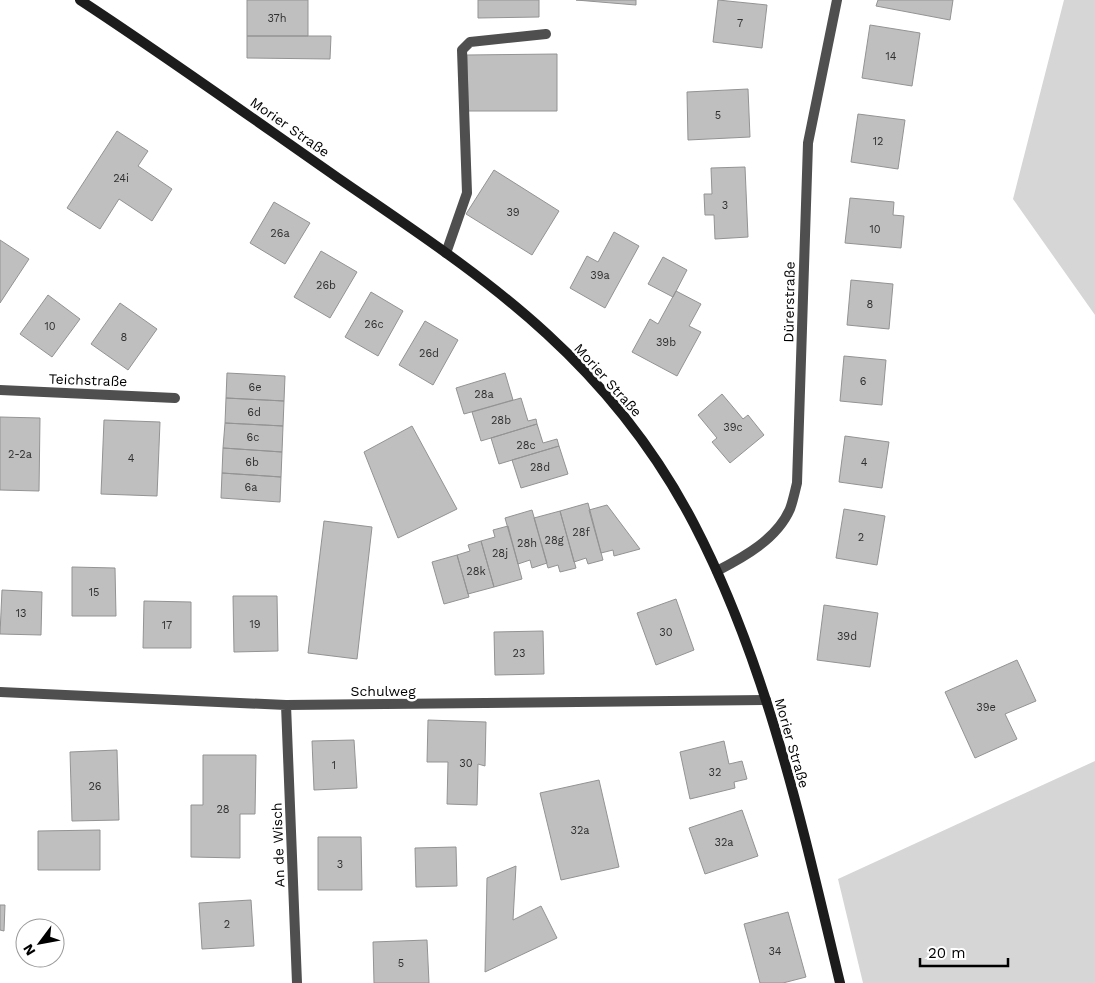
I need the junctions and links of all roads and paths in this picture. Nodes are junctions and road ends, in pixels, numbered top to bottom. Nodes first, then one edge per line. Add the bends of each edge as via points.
1 (80, 0) edge
2 (837, 0) edge
3 (546, 34) dead end
4 (446, 253) junction
5 (0, 390) edge
6 (176, 398) dead end
7 (717, 571) junction
8 (0, 692) edge
9 (766, 700) junction
10 (286, 706) junction
11 (297, 983) edge
12 (840, 983) edge

1 - 4 main road, Morier Straße via 177,63
2 - 7 street, Dürerstraße via 808,143 797,482 790,510 777,529 758,547
3 - 4 street via 470,42 462,50 467,193
4 - 7 main road, Morier Straße via 546,333 595,382 633,428 664,474
5 - 6 street, Teichstraße
7 - 9 main road, Morier Straße
8 - 10 street, Schulweg
9 - 10 street, Schulweg
9 - 12 main road, Morier Straße
10 - 11 street, An de Wisch

